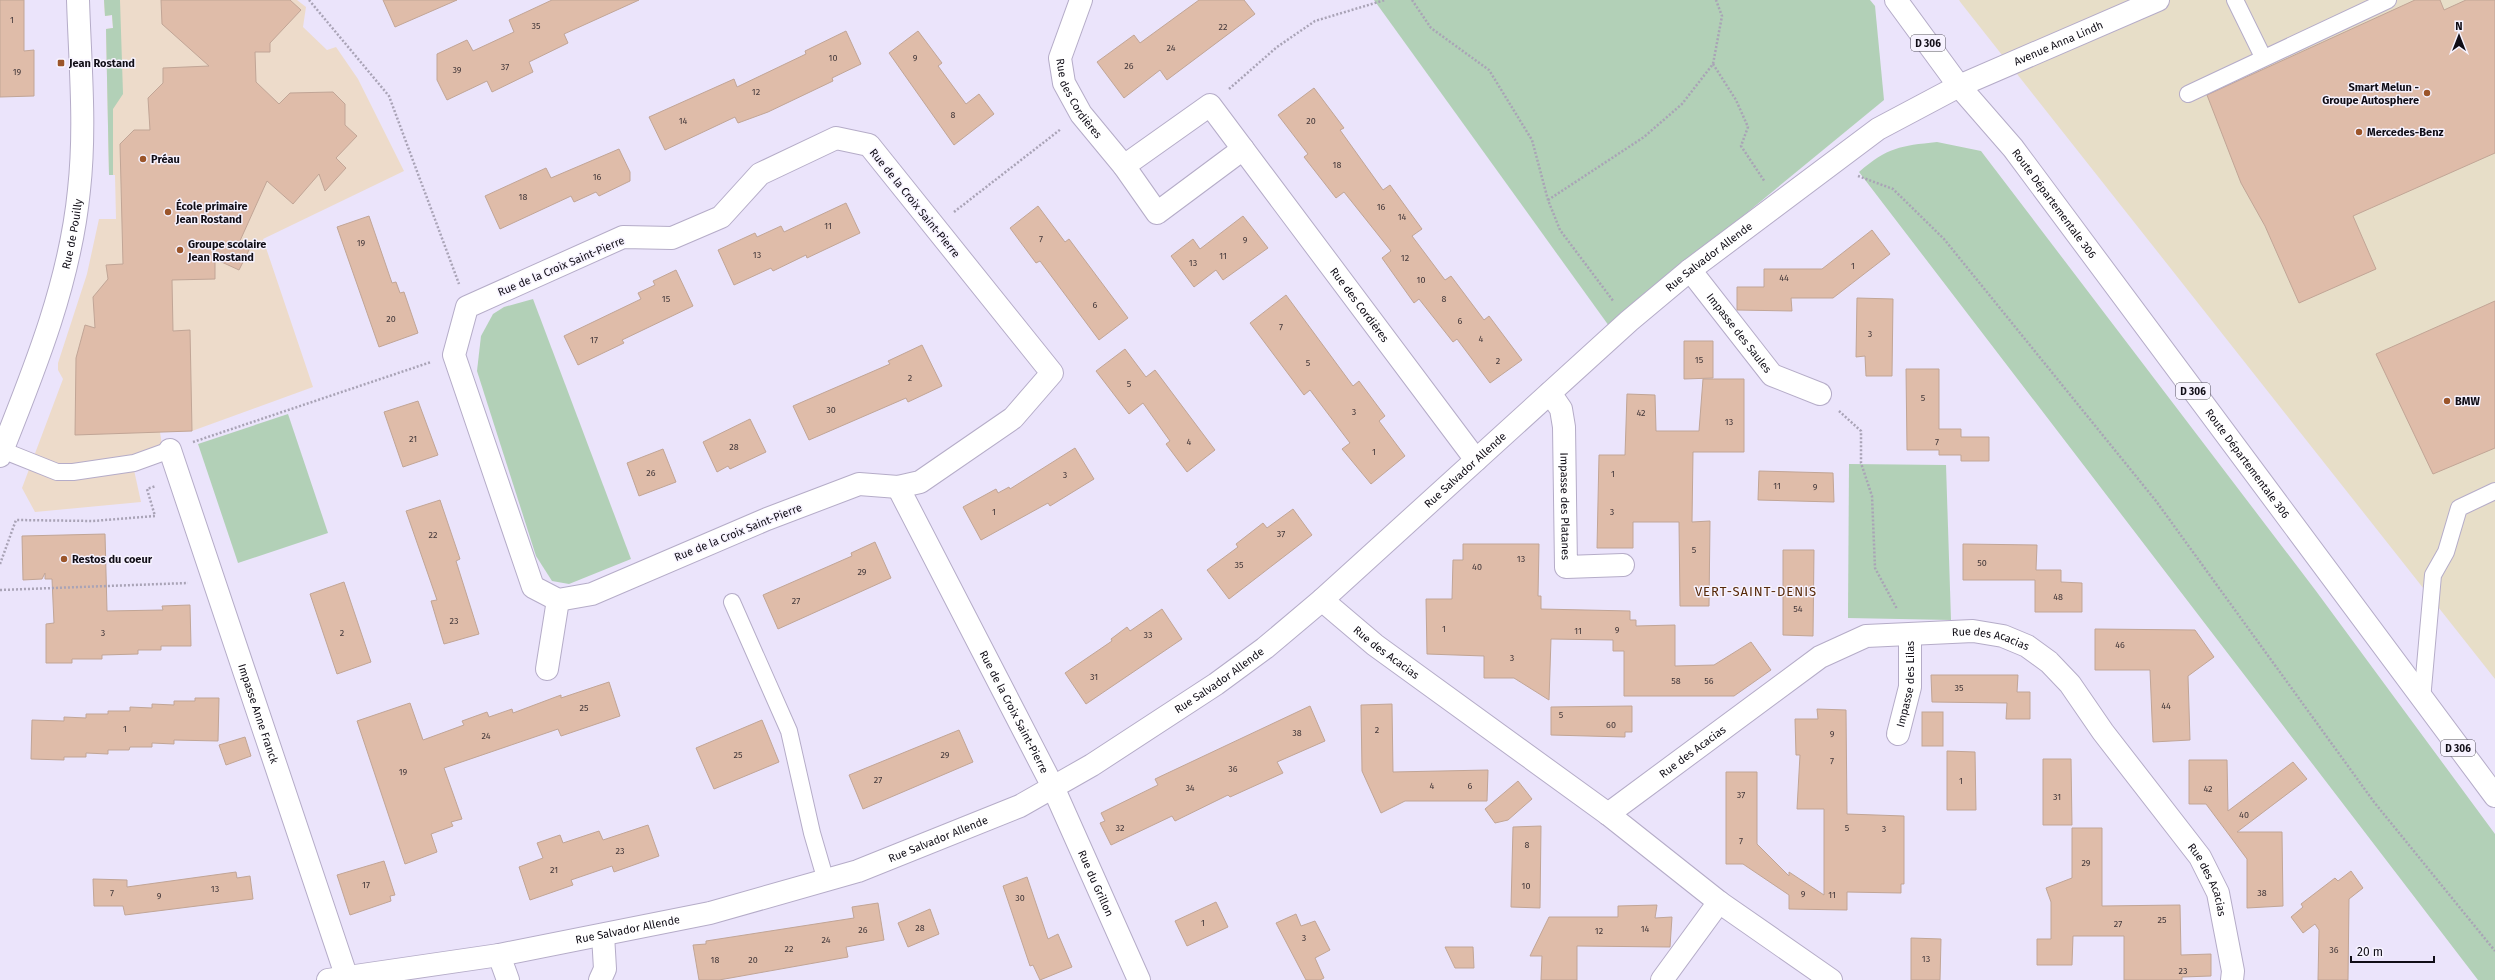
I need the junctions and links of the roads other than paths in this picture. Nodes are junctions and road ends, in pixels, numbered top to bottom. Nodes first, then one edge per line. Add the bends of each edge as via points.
1 (78, 0) edge
2 (1081, 0) edge
3 (1896, 0) edge
4 (2158, 0) edge
5 (2235, 0) edge
6 (2388, 0) edge
7 (2263, 57) junction
8 (1959, 86) junction
9 (2188, 94) dead end
10 (1243, 149) junction
11 (1124, 166) junction
12 (1690, 270) junction
13 (1550, 394) junction
14 (1820, 394) road end
15 (170, 450) joint
16 (1, 453) edge
17 (1476, 460) junction
18 (898, 486) junction
19 (2495, 491) edge
20 (1622, 565) dead end
21 (558, 600) junction
22 (1322, 600) junction
23 (732, 602) dead end
24 (1910, 635) junction
25 (547, 668) dead end
26 (2422, 700) junction
27 (1898, 734) dead end
28 (1053, 787) junction
29 (2495, 796) edge
30 (1608, 814) junction
31 (826, 881) junction
32 (1719, 902) junction
33 (603, 935) junction
34 (499, 955) junction
35 (337, 979) edge
36 (508, 980) edge
37 (600, 980) edge
38 (1139, 980) edge
39 (1662, 980) edge
40 (1831, 980) edge
41 (2232, 980) edge

1 - 16 street, Rue de Pouilly via 83,145 75,222 69,257 52,316
2 - 11 street, Rue des Cordières via 1060,58 1064,83 1081,114
3 - 8 street, Route Départementale 306 / D 306
4 - 8 street, Avenue Anna Lindh
5 - 7 lane
6 - 7 lane
7 - 9 lane
8 - 12 street, Rue Salvador Allende via 1878,129
8 - 26 street, Route Départementale 306 / D 306 via 2013,148
10 - 11 street, Rue des Cordières via 1210,106
10 - 11 street, Rue des Cordières via 1157,213
10 - 17 street, Rue des Cordières
12 - 13 street, Rue Salvador Allende via 1629,321
12 - 14 street, Impasse des Saules via 1772,375
13 - 17 street, Rue Salvador Allende
13 - 20 street, Impasse des Platanes via 1561,409 1564,427 1566,567
15 - 16 lane via 134,463 73,472 58,472
15 - 35 street, Impasse Anne Franck via 214,582
17 - 22 street, Rue Salvador Allende
18 - 21 street, Rue de la Croix Saint-Pierre via 859,484 767,519 592,594
18 - 21 street, Rue de la Croix Saint-Pierre via 920,482 1014,418 1052,373 869,145 836,138 760,174 721,217 672,238 623,236 467,307 454,355 533,587
18 - 28 street, Rue de la Croix Saint-Pierre
19 - 26 lane via 2459,508 2446,552 2433,574
21 - 25 street
22 - 28 street, Rue Salvador Allende via 1216,684 1092,765
22 - 30 street, Rue des Acacias via 1375,645
23 - 31 lane via 790,731 812,833
24 - 27 street, Impasse des Lilas via 1910,687
24 - 30 street, Rue des Acacias via 1866,636 1820,657
24 - 41 street, Rue des Acacias via 1973,631 2003,636 2027,646 2049,662 2070,684 2200,857 2218,893 2233,971
26 - 29 street, Route Départementale 306 / D 306
28 - 31 street, Rue Salvador Allende via 1020,806 858,871
28 - 38 street, Rue du Grillon
30 - 32 street, Rue des Acacias
31 - 33 street, Rue Salvador Allende via 710,912
32 - 39 street
32 - 40 street, Rue des Acacias
33 - 34 street, Rue Salvador Allende
33 - 37 street via 605,969
34 - 35 street, Rue Salvador Allende
34 - 36 street

